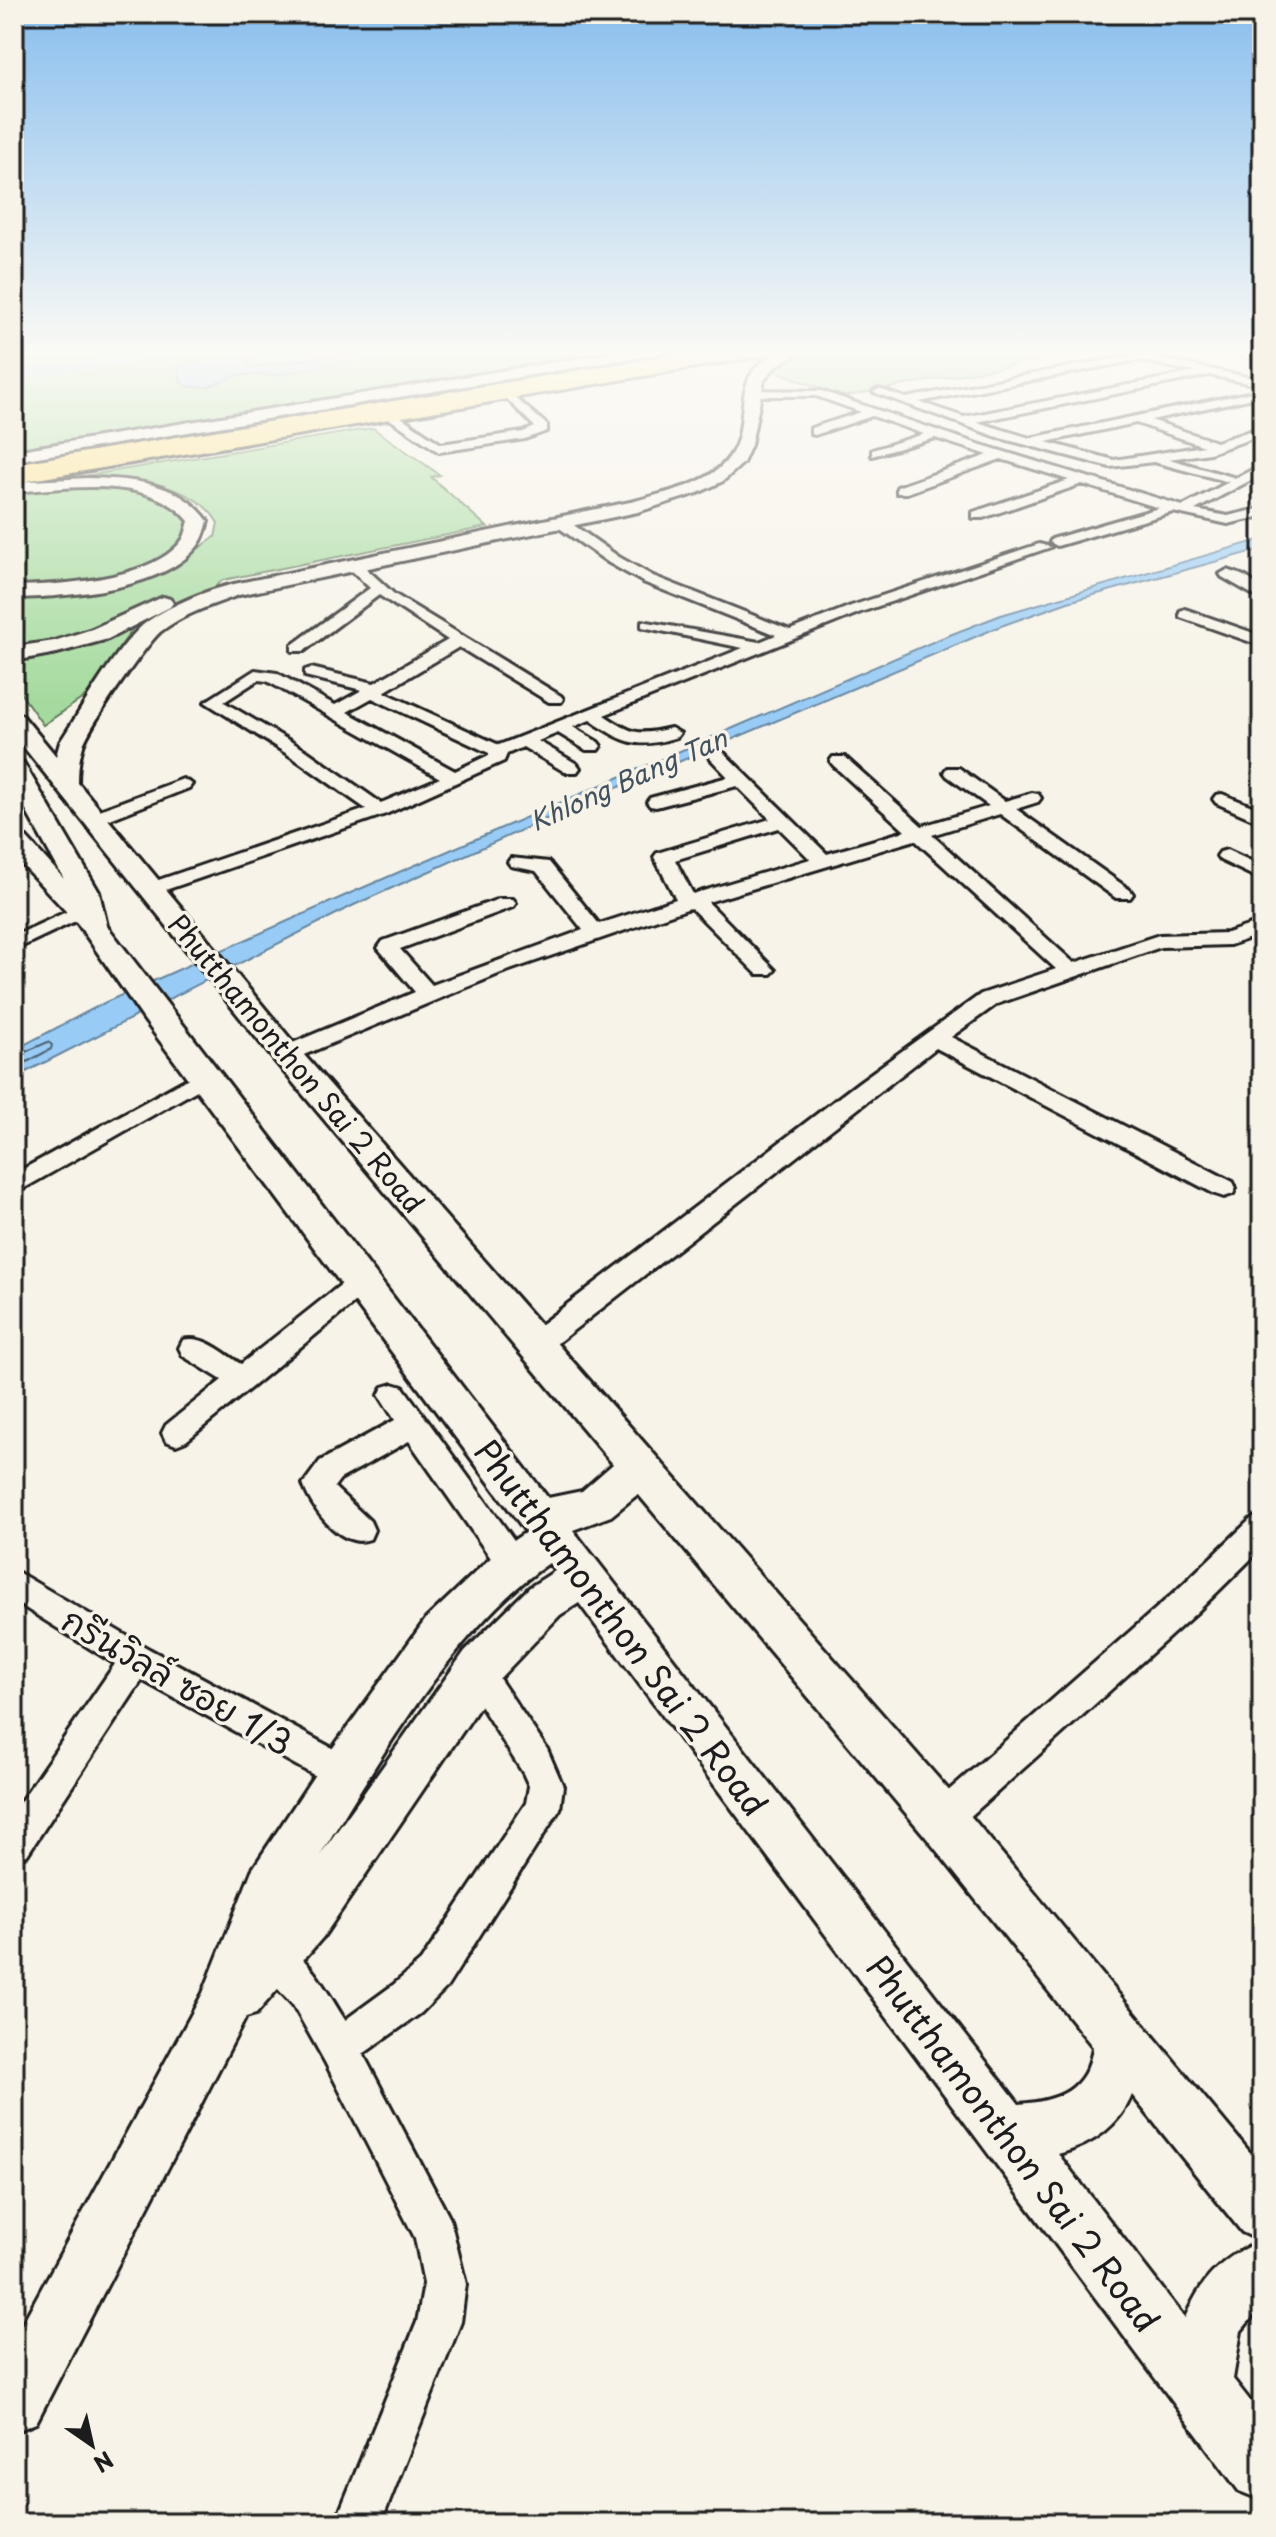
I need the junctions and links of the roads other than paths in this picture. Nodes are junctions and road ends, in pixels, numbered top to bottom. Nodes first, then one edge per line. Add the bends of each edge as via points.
1 (65, 468) edge
2 (108, 468) edge
3 (726, 468) edge
4 (963, 468) edge
5 (1044, 468) edge
6 (1188, 468) edge
7 (1262, 469) edge
8 (14, 477) edge
9 (1230, 478) dead end
10 (1082, 480) junction
11 (14, 485) edge
12 (902, 490) dead end
13 (638, 506) junction
14 (1178, 510) junction
15 (1262, 512) edge
16 (978, 515) dead end
17 (560, 522) junction
18 (354, 565) junction
19 (1227, 574) dead end
20 (1258, 587) edge
21 (378, 589) junction
22 (14, 592) edge
23 (1185, 614) dead end
24 (647, 624) dead end
25 (789, 635) junction
26 (461, 640) junction
27 (1262, 641) edge
28 (761, 647) junction
29 (298, 648) dead end
30 (14, 654) edge
31 (311, 673) dead end
32 (376, 691) junction
33 (555, 699) dead end
34 (335, 711) junction
35 (592, 714) junction
36 (17, 720) edge
37 (558, 726) junction
38 (671, 733) dead end
39 (522, 739) junction
40 (592, 746) dead end
41 (498, 751) junction
42 (715, 754) dead end
43 (839, 761) dead end
44 (14, 767) edge
45 (571, 768) dead end
46 (953, 772) dead end
47 (454, 778) junction
48 (739, 780) junction
49 (66, 784) junction
50 (183, 784) dead end
51 (1032, 798) dead end
52 (1222, 799) dead end
53 (656, 802) dead end
54 (1003, 807) junction
55 (380, 810) junction
56 (1262, 817) edge
57 (93, 819) junction
58 (780, 822) junction
59 (919, 835) junction
60 (14, 840) edge
61 (1227, 856) dead end
62 (823, 861) junction
63 (518, 862) dead end
64 (1262, 874) edge
65 (151, 889) junction
66 (1123, 894) dead end
67 (691, 902) junction
68 (506, 903) dead end
69 (86, 919) junction
70 (1262, 927) edge
71 (595, 932) junction
72 (1230, 939) junction
73 (14, 944) edge
74 (1262, 951) edge
75 (764, 970) dead end
76 (1070, 971) junction
77 (427, 993) junction
78 (935, 1038) junction
79 (286, 1054) junction
80 (205, 1076) junction
81 (14, 1185) edge
82 (1224, 1188) dead end
83 (362, 1282) junction
84 (537, 1343) junction
85 (193, 1348) dead end
86 (243, 1379) junction
87 (393, 1395) dead end
88 (414, 1424) junction
89 (176, 1433) dead end
90 (637, 1461) junction
91 (546, 1527) junction
92 (1262, 1528) edge
93 (359, 1530) dead end
94 (513, 1564) junction
95 (583, 1577) junction
96 (14, 1584) edge
97 (137, 1660) junction
98 (476, 1673) junction
99 (344, 1773) junction
100 (390, 1801) junction
101 (942, 1819) junction
102 (14, 1842) edge
103 (272, 1956) junction
104 (223, 2010) junction
105 (1121, 2039) junction
106 (339, 2048) junction
107 (1008, 2133) junction
108 (1262, 2212) edge
109 (1262, 2270) edge
110 (1201, 2389) junction
111 (14, 2401) edge
112 (1262, 2468) edge
113 (365, 2518) edge

1 - 8 highway
2 - 11 main road
3 - 13 main road via 695,486
4 - 12 street
5 - 10 street
6 - 9 street
7 - 14 street
10 - 14 street
10 - 16 street
11 - 22 main road via 111,485 155,491 194,511 199,521 193,542 160,564 109,582
13 - 17 main road
13 - 30 main road via 206,588 84,640
14 - 15 street via 1220,520
14 - 25 street via 1051,544
17 - 18 main road
17 - 25 street via 648,579
18 - 21 street
18 - 49 main road via 234,590 155,626 139,641 72,742
19 - 20 street
21 - 26 street
21 - 29 street
23 - 27 street
24 - 28 street
25 - 28 street
26 - 32 street
26 - 33 street
28 - 35 street
31 - 32 street
32 - 34 street
32 - 41 street
34 - 47 street
34 - 55 street via 264,674 213,702
35 - 37 street
35 - 38 street via 637,741
36 - 49 main road, Phutthamonthon Sai 2 Road
37 - 39 street
37 - 40 street
39 - 41 street
39 - 45 street
41 - 47 street via 498,757
42 - 48 street
43 - 59 street
44 - 69 main road, Phutthamonthon Sai 2 Road via 85,892
46 - 54 street
47 - 55 street
48 - 53 street
48 - 58 street
49 - 57 main road, Phutthamonthon Sai 2 Road
50 - 57 street
51 - 54 street
52 - 56 street
54 - 59 street
54 - 66 street
55 - 65 street
57 - 65 main road, Phutthamonthon Sai 2 Road
58 - 62 street
58 - 67 street via 664,857
59 - 62 street
59 - 76 street
60 - 69 main road
61 - 64 street
62 - 67 street
63 - 71 street via 542,866
65 - 79 main road, Phutthamonthon Sai 2 Road
67 - 71 street
67 - 75 street
68 - 77 street via 390,945
69 - 73 street
69 - 80 main road, Phutthamonthon Sai 2 Road
70 - 72 street
71 - 77 street
72 - 74 street
72 - 76 street via 1159,941
76 - 78 street via 989,999
77 - 79 street
78 - 82 street
78 - 84 street
79 - 84 main road, Phutthamonthon Sai 2 Road
80 - 81 street
80 - 83 main road, Phutthamonthon Sai 2 Road
83 - 86 street
83 - 91 main road, Phutthamonthon Sai 2 Road
84 - 90 main road, Phutthamonthon Sai 2 Road
85 - 86 street
86 - 89 street
87 - 88 street
88 - 93 street via 330,1470 318,1484 323,1498
88 - 94 street
90 - 91 main road via 626,1482 584,1511
90 - 101 main road, Phutthamonthon Sai 2 Road
91 - 94 main road
91 - 95 main road, Phutthamonthon Sai 2 Road
92 - 101 street
94 - 99 main road via 442,1633
95 - 98 main road via 545,1601
95 - 107 main road, Phutthamonthon Sai 2 Road
96 - 97 street, กรีนวิลล์ ซอย 1/3
97 - 99 street, กรีนวิลล์ ซอย 1/3
97 - 102 street
98 - 100 main road
98 - 106 street via 535,1761 546,1786 542,1809 434,1974
99 - 100 main road
99 - 104 main road via 270,1888
100 - 103 main road
101 - 105 main road, Phutthamonthon Sai 2 Road
103 - 104 main road
103 - 106 street via 306,1992
104 - 111 main road
105 - 107 main road via 1115,2072 1091,2110 1052,2129
105 - 108 main road, Phutthamonthon Sai 2 Road
106 - 113 street via 435,2234 445,2284 439,2322
107 - 110 main road, Phutthamonthon Sai 2 Road
109 - 110 main road via 1233,2288 1223,2302 1209,2335
110 - 112 main road, Phutthamonthon Sai 2 Road

